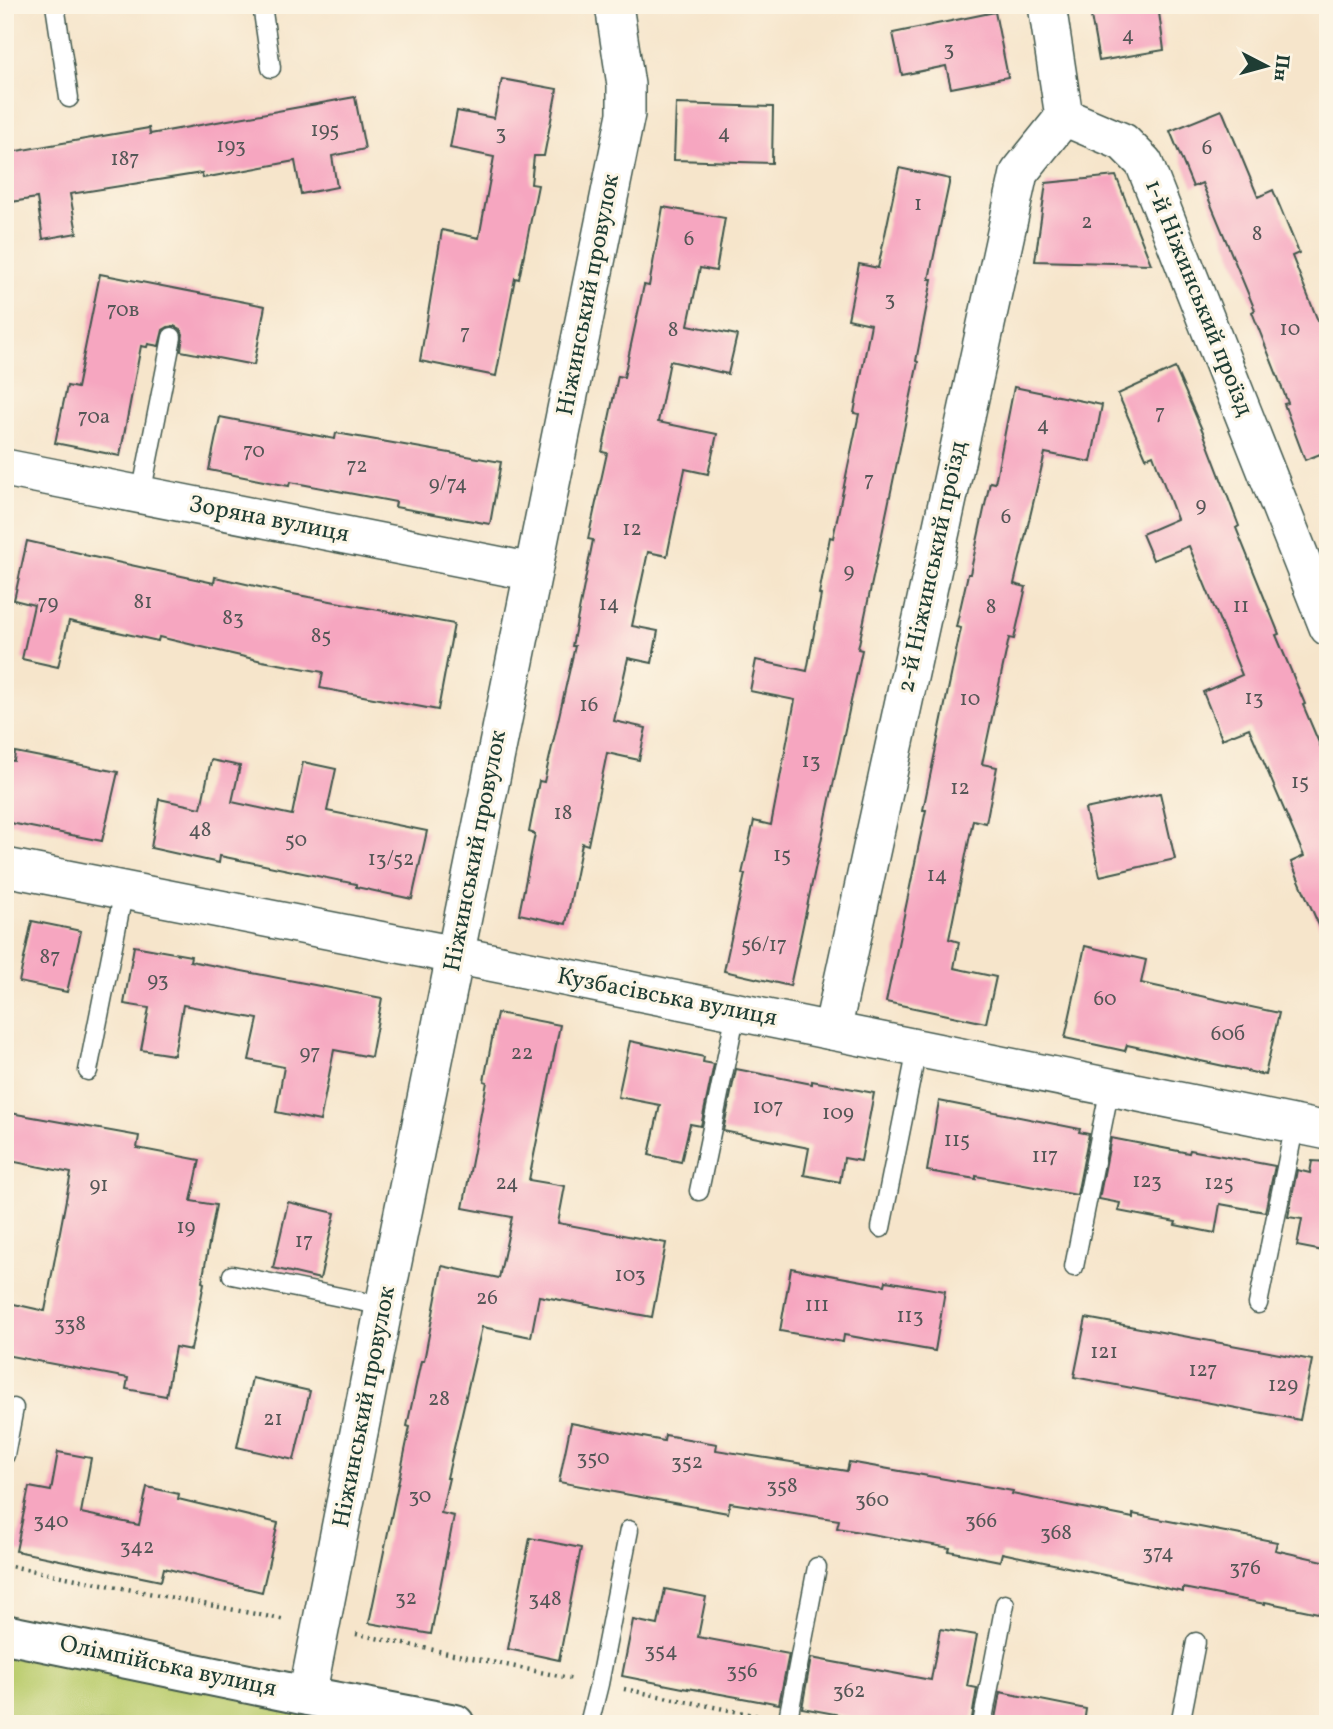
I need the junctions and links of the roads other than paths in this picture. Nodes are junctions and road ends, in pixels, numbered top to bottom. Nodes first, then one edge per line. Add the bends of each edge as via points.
1 (55, 5) edge
2 (262, 5) edge
3 (614, 5) edge
4 (1047, 5) edge
5 (271, 68) dead end
6 (69, 97) dead end
7 (1064, 117) junction
8 (172, 337) dead end
9 (5, 468) edge
10 (141, 495) junction
11 (533, 572) junction
12 (1328, 627) edge
13 (5, 867) edge
14 (124, 890) junction
15 (455, 955) junction
16 (736, 1012) junction
17 (832, 1031) junction
18 (917, 1049) junction
19 (88, 1071) dead end
20 (1110, 1087) junction
21 (1311, 1128) edge
22 (699, 1191) dead end
23 (881, 1228) dead end
24 (1074, 1267) dead end
25 (232, 1275) dead end
26 (1258, 1304) dead end
27 (384, 1306) junction
28 (14, 1408) dead end
29 (5, 1455) edge
30 (629, 1530) dead end
31 (817, 1567) dead end
32 (1005, 1604) dead end
33 (5, 1634) edge
34 (1196, 1642) dead end
35 (307, 1696) junction
36 (787, 1723) edge
37 (455, 1724) edge
38 (589, 1724) edge
39 (982, 1724) edge
40 (1180, 1724) edge

1 - 6 lane
2 - 5 lane
3 - 11 street, Ніжинський провулок via 626,114
4 - 7 street
7 - 12 street, 1-й Ніжинський проїзд via 1123,142 1144,163
7 - 17 street, 2-й Ніжинський проїзд via 1019,173
8 - 10 lane
9 - 10 street, Зоряна вулиця
10 - 11 street, Зоряна вулиця
11 - 15 street, Ніжинський провулок
13 - 14 street, Кузбасівська вулиця
14 - 15 street, Кузбасівська вулиця
14 - 19 lane
15 - 16 street, Кузбасівська вулиця
15 - 27 street, Ніжинський провулок
16 - 17 street, Кузбасівська вулиця
16 - 22 lane
17 - 18 street, Кузбасівська вулиця
18 - 20 street, Кузбасівська вулиця
18 - 23 lane
20 - 21 street, Кузбасівська вулиця
20 - 24 lane
21 - 26 lane
25 - 27 lane
27 - 35 street, Ніжинський провулок
28 - 29 lane
30 - 38 lane
31 - 36 lane
32 - 39 lane
33 - 35 main road, Олімпійська вулиця
34 - 40 lane
35 - 37 main road, Олімпійська вулиця

